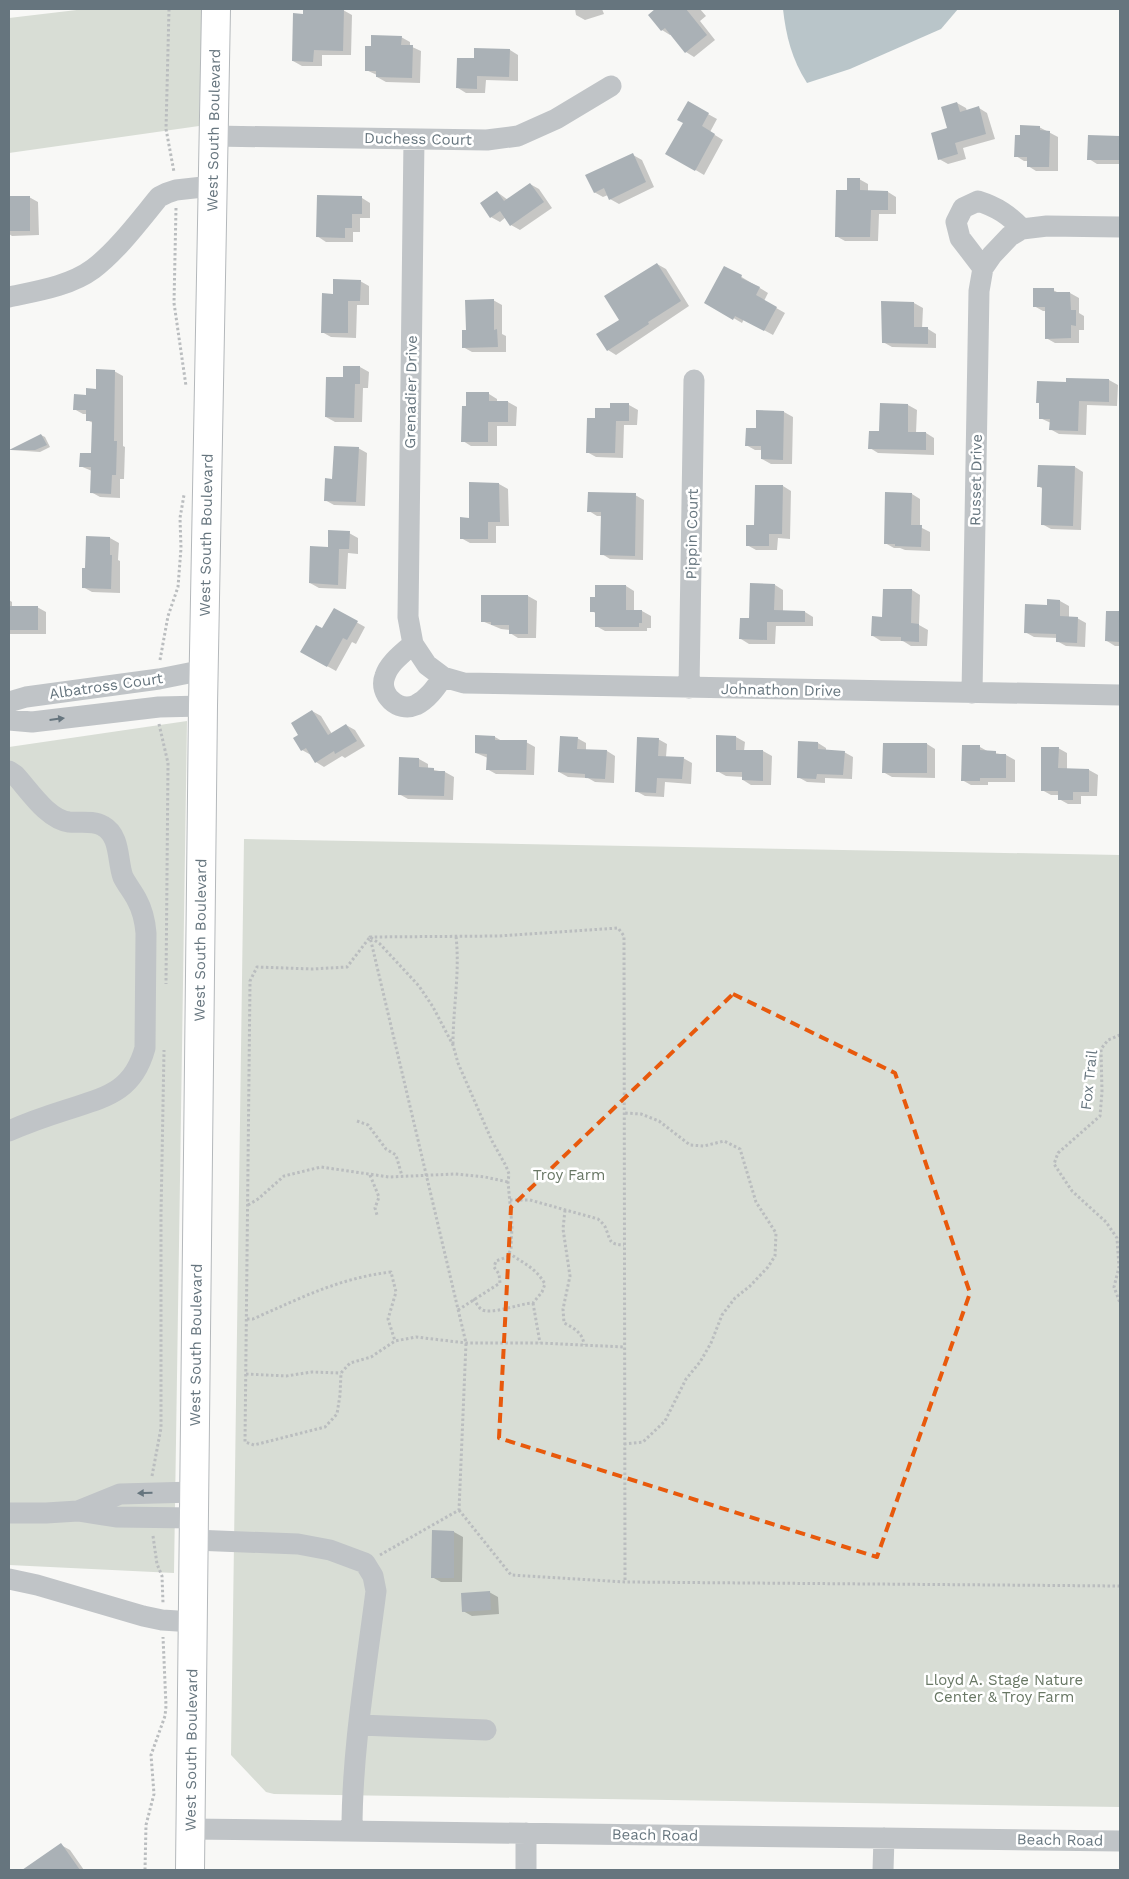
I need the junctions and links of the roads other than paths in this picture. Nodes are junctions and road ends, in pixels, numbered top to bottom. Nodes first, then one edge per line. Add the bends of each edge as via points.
1 (216, 9) edge
2 (611, 86) dead end
3 (213, 136) junction
4 (414, 139) junction
5 (212, 186) junction
6 (1120, 227) edge
7 (1022, 229) junction
8 (983, 268) junction
9 (9, 297) edge
10 (694, 380) dead end
11 (413, 644) junction
12 (204, 670) junction
13 (435, 671) junction
14 (689, 688) junction
15 (87, 690) junction
16 (972, 693) junction
17 (1120, 695) edge
18 (9, 702) edge
19 (203, 706) junction
20 (92, 714) junction
21 (9, 720) edge
22 (9, 771) edge
23 (9, 1131) edge
24 (9, 1514) edge
25 (194, 1517) junction
26 (9, 1579) edge
27 (193, 1622) junction
28 (360, 1725) junction
29 (486, 1730) dead end
30 (190, 1829) junction
31 (352, 1830) junction
32 (526, 1833) junction
33 (884, 1838) junction
34 (1120, 1841) edge
35 (190, 1870) edge
36 (526, 1870) edge
37 (884, 1870) edge

1 - 3 main road, West South Boulevard
2 - 4 street, Duchess Court via 556,119 518,136 487,140
3 - 4 street, Duchess Court
3 - 5 main road, West South Boulevard
4 - 11 street, Grenadier Drive via 408,617
5 - 9 street via 167,192 93,269 66,283
5 - 12 main road, West South Boulevard
6 - 7 street
7 - 8 street, Russet Drive via 1004,242
7 - 8 street via 994,206 978,201 963,208 956,222 960,238
8 - 16 street, Russet Drive via 979,291
10 - 14 street, Pippin Court
11 - 13 street, Grenadier Drive
11 - 13 street via 384,675 383,686 390,700 402,707 415,705 431,693
12 - 15 street, Albatross Court
12 - 19 main road, West South Boulevard
13 - 14 street, Johnathon Drive via 464,683
14 - 16 street, Johnathon Drive
15 - 18 street, Albatross Court
15 - 20 street
16 - 17 street, Johnathon Drive
19 - 20 street, Albatross Court
19 - 25 main road, West South Boulevard
21 -> 20 street, Albatross Court via 32,722
22 - 23 street via 58,818 102,825 111,832 123,877 144,917 146,942 145,1048 141,1063 131,1077 104,1099
24 - 25 street via 78,1511 120,1494
25 - 27 main road, West South Boulevard
25 - 28 street via 330,1550 365,1563 373,1576 376,1591
26 - 27 street via 162,1620
27 - 30 main road, West South Boulevard
28 - 29 street
28 - 31 street
30 - 31 street, Beach Road
30 - 35 main road, West South Boulevard
31 - 32 street, Beach Road
32 - 33 street, Beach Road
32 - 36 street
33 - 34 street, Beach Road
33 - 37 street

